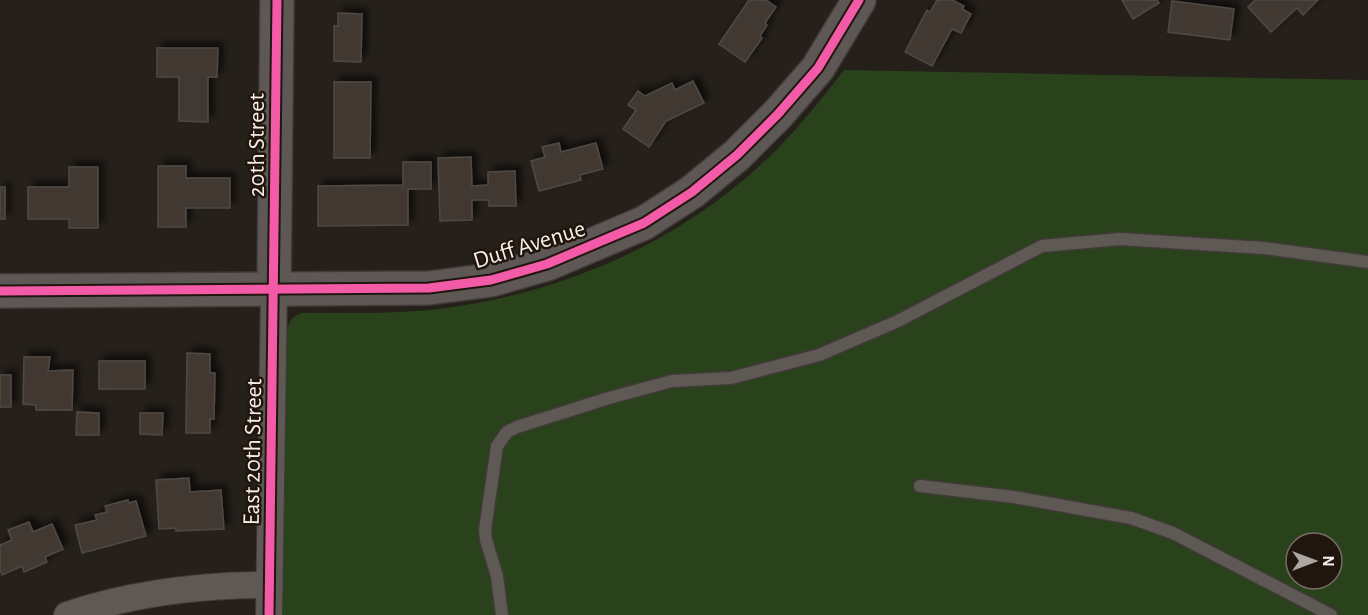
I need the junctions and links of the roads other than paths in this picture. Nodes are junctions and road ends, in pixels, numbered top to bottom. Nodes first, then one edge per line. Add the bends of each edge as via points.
1 (277, 0) edge
2 (859, 0) edge
3 (1368, 262) edge
4 (274, 289) junction
5 (0, 291) edge
6 (920, 486) dead end
7 (269, 585) junction
8 (67, 615) edge
9 (269, 615) edge
10 (502, 615) edge
11 (1331, 615) edge

1 - 4 main road, 20th Street
2 - 4 main road, Duff Avenue via 818,68 778,114 692,192 644,223 547,264 491,280 429,288
3 - 10 lane via 1229,245 1120,239 1050,244 898,321 819,355 731,378 672,381 507,432 497,446 485,530
4 - 5 main road, Duff Avenue
4 - 7 street, East 20th Street
6 - 11 lane via 1014,496 1131,518 1173,533
7 - 8 street via 175,589
7 - 9 street, East 20th Street

